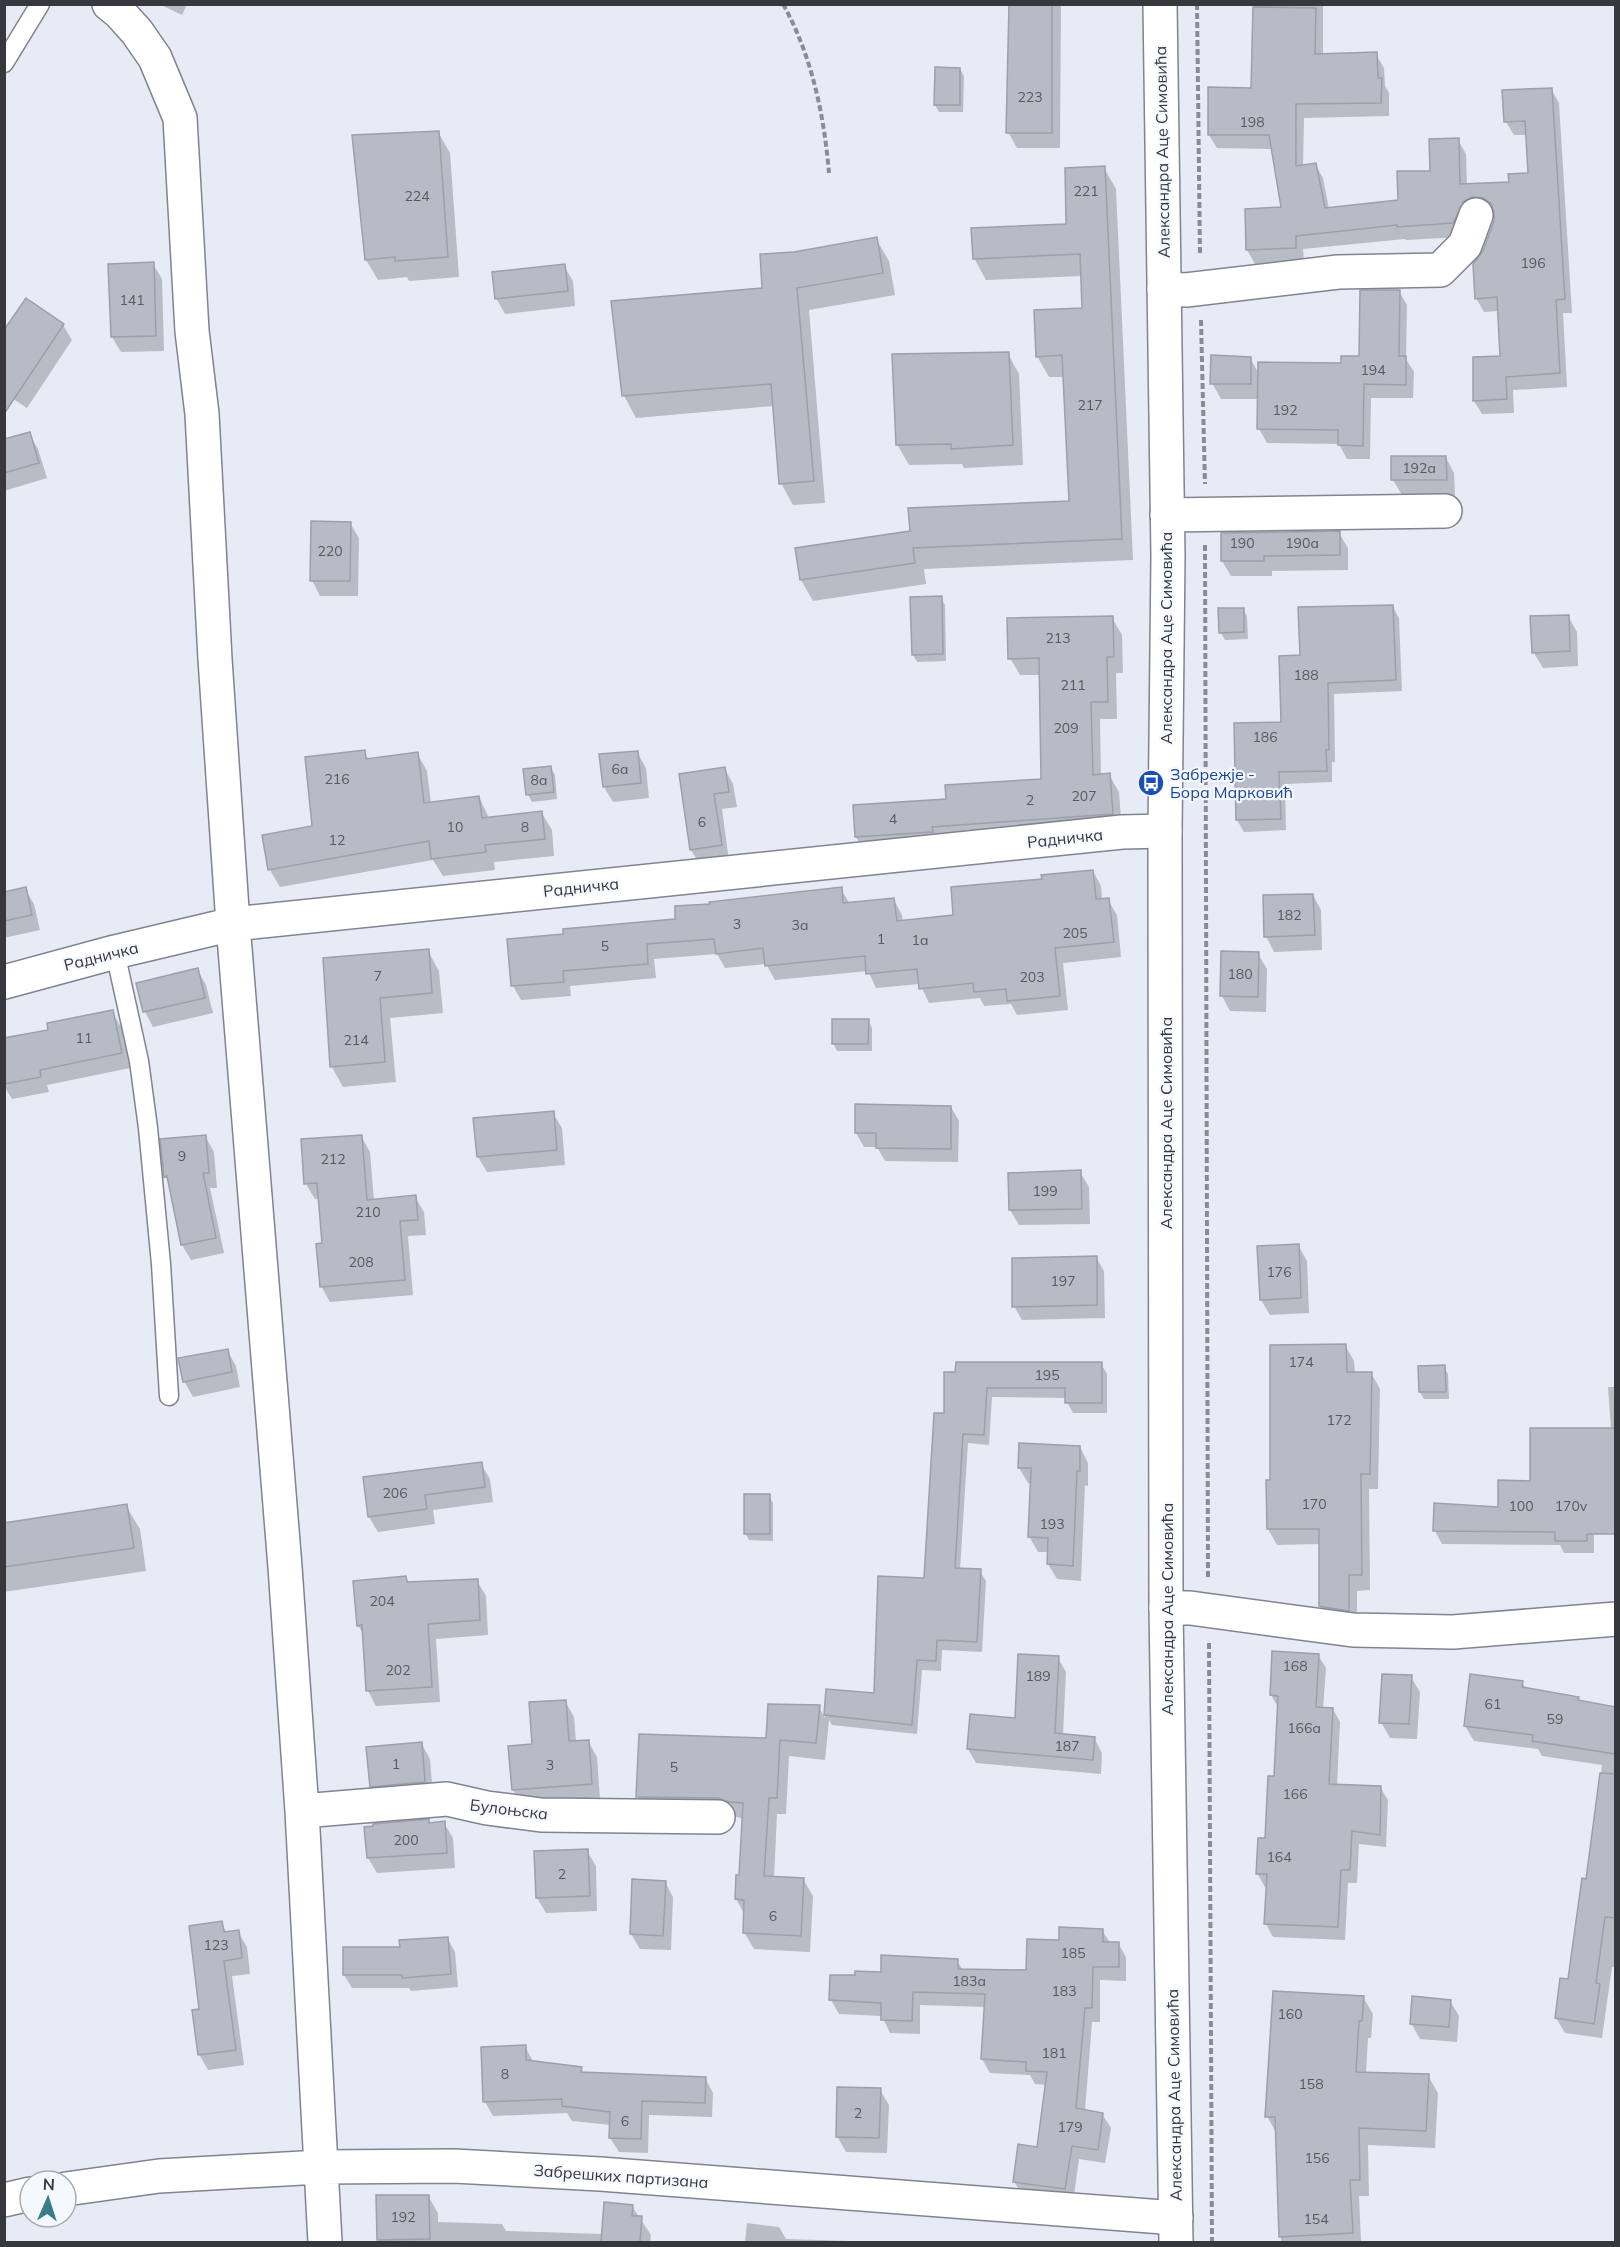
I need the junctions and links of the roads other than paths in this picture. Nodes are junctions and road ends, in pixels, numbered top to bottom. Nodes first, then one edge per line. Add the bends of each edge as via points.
1 (40, 4) edge
2 (109, 4) edge
3 (1160, 4) edge
4 (4, 63) edge
5 (1476, 215) dead end
6 (1164, 289) junction
7 (1445, 511) dead end
8 (1167, 515) junction
9 (1165, 831) junction
10 (233, 924) junction
11 (115, 952) junction
12 (4, 981) edge
13 (169, 1396) dead end
14 (1166, 1608) junction
15 (1616, 1620) edge
16 (302, 1811) junction
17 (718, 1817) dead end
18 (321, 2168) junction
19 (78, 2187) edge
20 (1176, 2230) edge
21 (326, 2242) edge

1 - 4 lane
2 - 10 street via 137,32 155,58 180,118
3 - 6 street, Александра Аце Симовића
5 - 6 street via 1465,245 1440,270 1338,272
6 - 8 street, Александра Аце Симовића
7 - 8 street
8 - 9 street, Александра Аце Симовића
9 - 10 street, Радничка via 1122,832
9 - 14 street, Александра Аце Симовића
10 - 11 street, Радничка
10 - 16 street
11 - 12 street, Радничка
11 - 13 lane via 140,1061 161,1264
14 - 15 street via 1353,1630 1453,1632
14 - 20 street, Александра Аце Симовића
16 - 17 street, Булоњска via 447,1799 541,1815
16 - 18 street
18 - 19 street, Забрешких партизана via 159,2176
18 - 20 street, Забрешких партизана via 454,2166 600,2174
18 - 21 street

